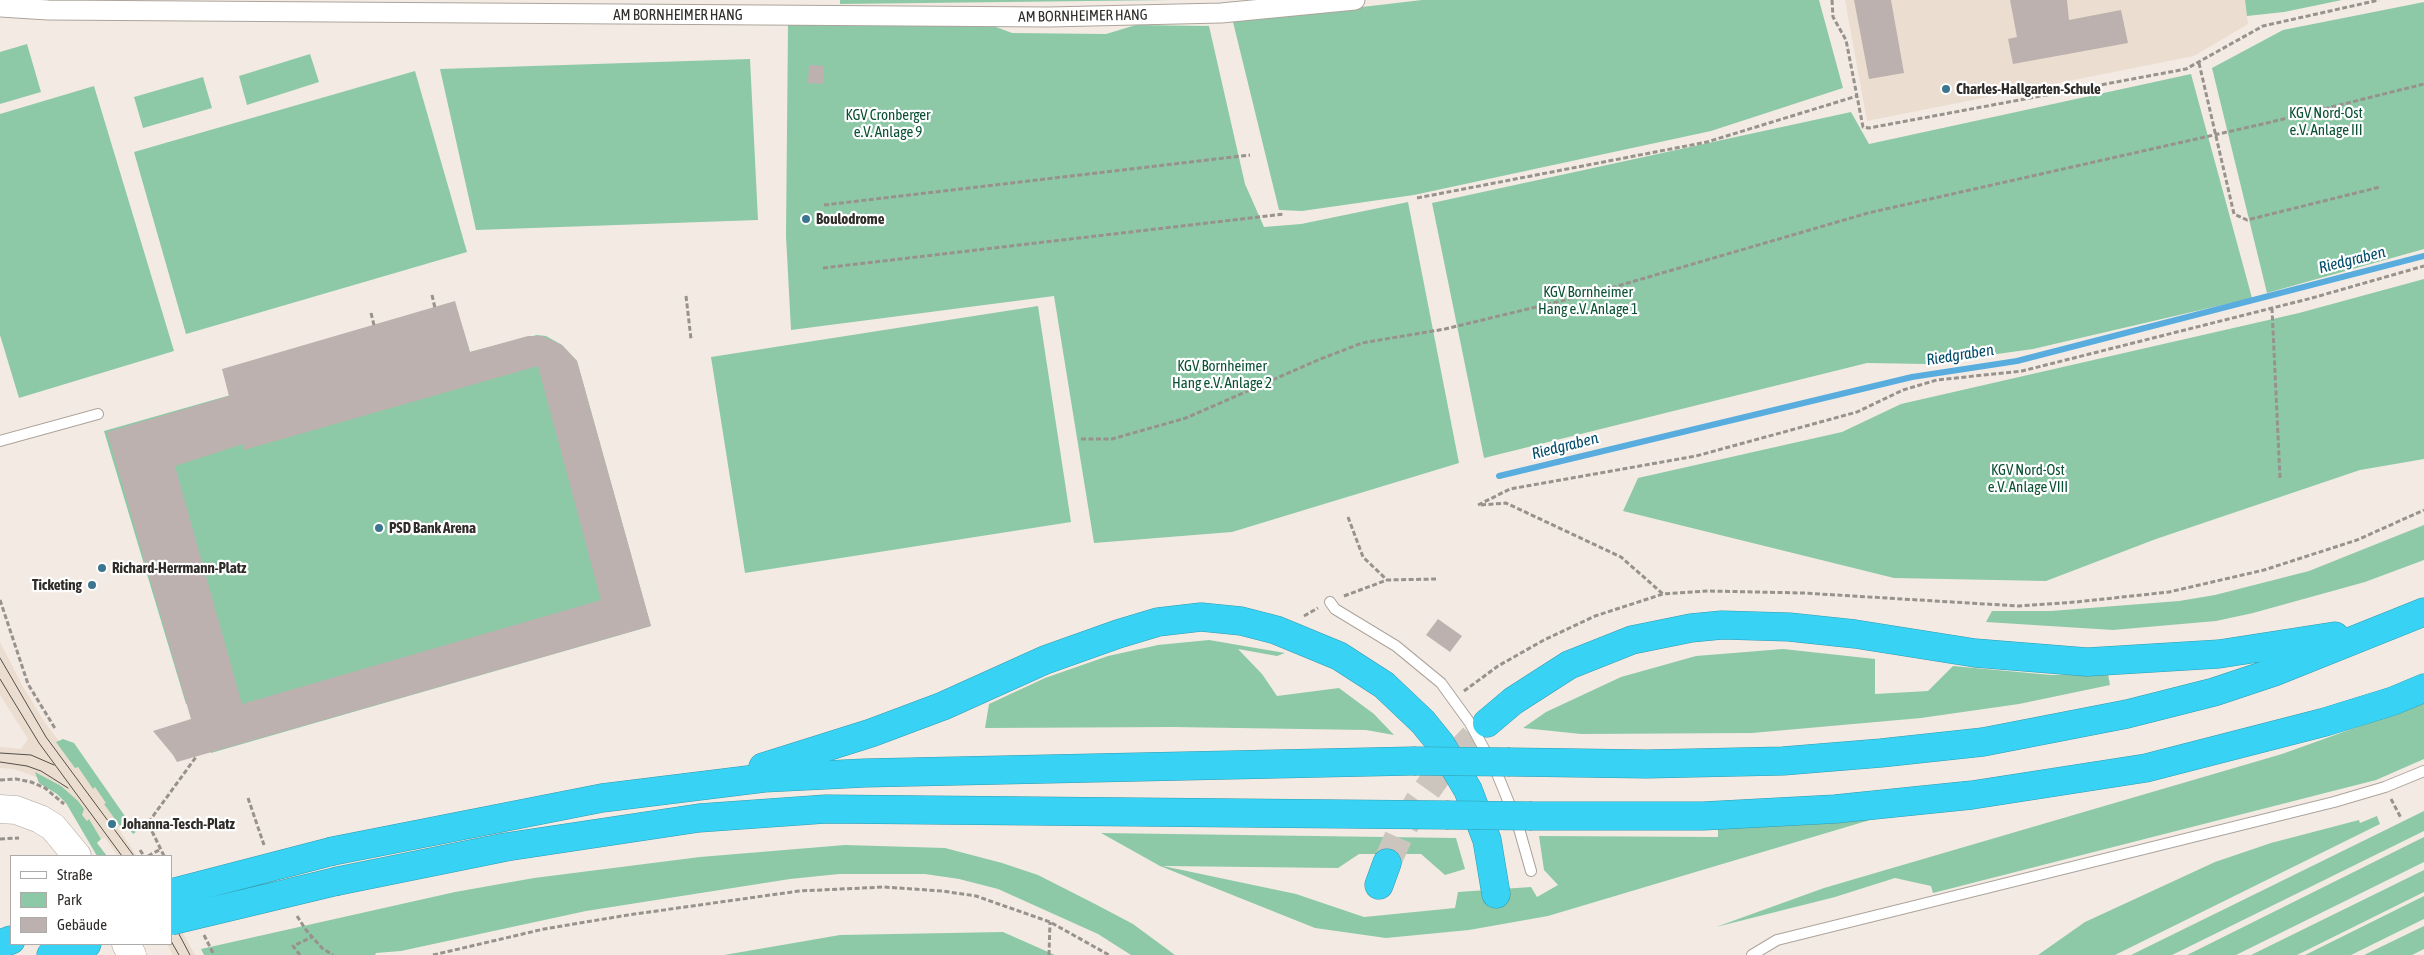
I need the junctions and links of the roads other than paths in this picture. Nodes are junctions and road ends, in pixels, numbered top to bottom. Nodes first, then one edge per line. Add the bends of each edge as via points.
1 (1355, 0) edge
2 (0, 6) edge
3 (98, 414) dead end
4 (0, 442) edge
5 (1330, 602) road end
6 (2424, 612) edge
7 (2381, 628) junction
8 (2424, 688) edge
9 (1487, 723) tunnel mouth
10 (2424, 771) edge
11 (697, 784) junction
12 (0, 809) edge
13 (76, 855) edge
14 (1530, 871) dead end
15 (172, 893) edge
16 (1496, 894) dead end
17 (172, 921) edge
18 (84, 945) edge
19 (51, 955) edge
20 (1752, 955) edge

1 - 2 street, AM BORNHEIMER HANG via 1221,13 1049,17 78,10
3 - 4 lane
5 - 14 lane via 1335,609 1396,646 1441,683 1470,723 1496,770 1518,825
6 - 7 highway
7 - 9 highway via 2219,654 2087,662 1975,653 1790,627 1722,625 1692,628 1632,640 1569,665 1513,701
7 - 11 highway, bridge via 2274,672 2214,692 2127,714 1983,742 1881,754 1783,761 1647,764 1413,761 865,773
8 - 17 highway, bridge via 2325,722 2146,768 1972,796 1835,809 1703,816 826,809 699,818 506,847 338,881
10 - 20 lane via 2385,787 2315,807 1777,940
11 - 15 highway, bridge via 602,798 334,851
11 - 16 highway via 796,758 871,733 943,706 1045,660 1158,622 1201,617 1241,621 1297,638 1339,656 1384,685 1424,722 1464,782 1478,815 1487,840
12 - 13 main road via 16,810 40,819 53,827
18 - 19 highway

